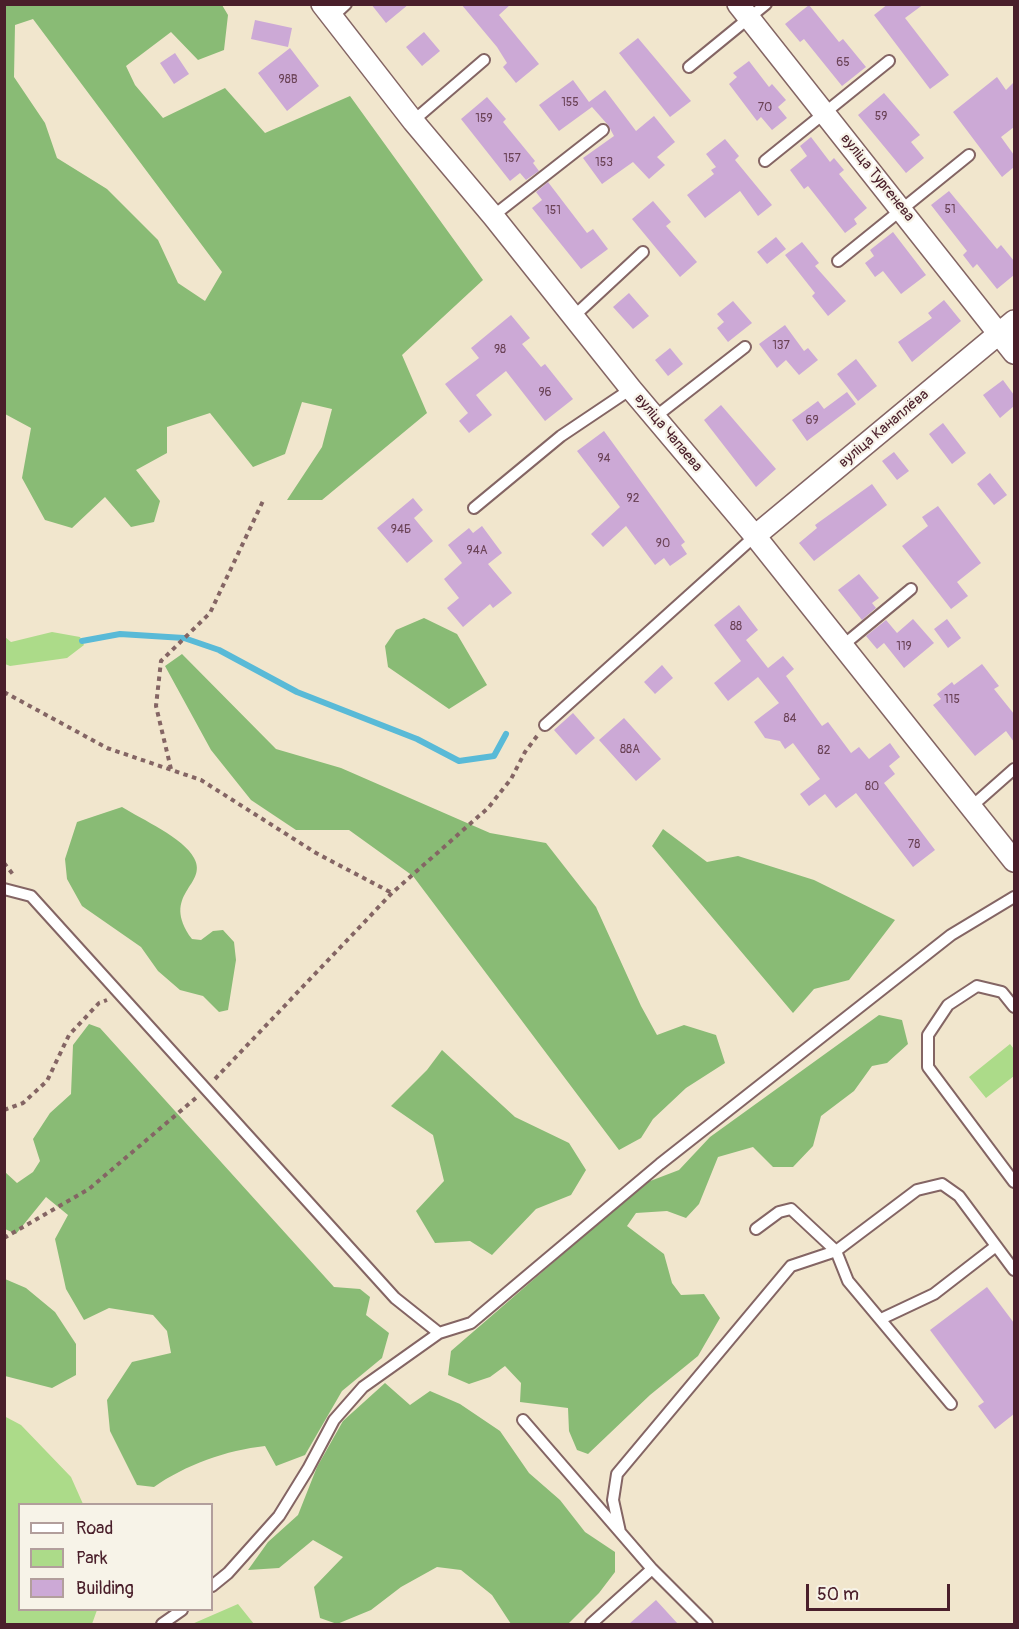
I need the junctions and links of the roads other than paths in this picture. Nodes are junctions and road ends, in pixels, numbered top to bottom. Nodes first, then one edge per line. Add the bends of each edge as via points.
1 (766, 4) edge
2 (333, 9) edge
3 (744, 11) edge
4 (484, 60) dead end
5 (889, 61) dead end
6 (689, 67) dead end
7 (825, 113) junction
8 (413, 122) junction
9 (603, 130) dead end
10 (969, 155) dead end
11 (765, 161) dead end
12 (902, 209) junction
13 (493, 216) junction
14 (643, 252) dead end
15 (838, 261) dead end
16 (572, 318) junction
17 (1007, 327) edge
18 (745, 347) dead end
19 (1014, 352) edge
20 (631, 389) junction
21 (655, 417) junction
22 (474, 508) dead end
23 (755, 536) junction
24 (911, 589) dead end
25 (841, 647) junction
26 (545, 725) road end
27 (1014, 770) edge
28 (971, 807) junction
29 (1014, 861) edge
30 (4, 890) edge
31 (1014, 897) edge
32 (1014, 1007) edge
33 (1014, 1182) edge
34 (756, 1229) dead end
35 (996, 1246) junction
36 (836, 1251) junction
37 (1014, 1270) edge
38 (881, 1318) junction
39 (439, 1333) junction
40 (951, 1404) dead end
41 (523, 1420) dead end
42 (620, 1532) junction
43 (652, 1569) junction
44 (213, 1585) edge
45 (181, 1611) edge
46 (162, 1624) edge
47 (591, 1624) edge
48 (707, 1624) edge

1 - 3 lane
2 - 8 street, вуліца Чапаева
3 - 6 lane
3 - 7 street, вуліца Тургенева
4 - 8 lane
5 - 7 lane
7 - 11 lane
7 - 12 street, вуліца Тургенева
8 - 13 street, вуліца Чапаева
9 - 13 lane
10 - 12 lane
12 - 15 lane
12 - 17 street, вуліца Тургенева
13 - 16 street, вуліца Чапаева
14 - 16 lane
16 - 20 street, вуліца Чапаева
17 - 19 street, вуліца Тургенева
17 - 23 street, вуліца Канаплёва
18 - 21 lane
20 - 21 street, вуліца Чапаева
20 - 22 lane via 561,436
21 - 23 street, вуліца Чапаева
23 - 25 street, вуліца Чапаева
23 - 26 lane
24 - 25 lane
25 - 28 street, вуліца Чапаева
27 - 28 lane
28 - 29 street, вуліца Чапаева
30 - 39 lane via 31,896 396,1298
31 - 39 lane via 951,935 660,1164 471,1323
32 - 33 lane via 1002,992 977,986 948,1005 928,1035 928,1066
34 - 36 lane via 779,1212 791,1209
35 - 36 lane via 959,1196 942,1184 916,1190
35 - 37 lane
35 - 38 lane via 934,1294
36 - 38 lane via 848,1281
36 - 42 lane via 791,1266 617,1474 613,1500
38 - 40 lane
39 - 44 lane via 363,1387 334,1420 279,1516
41 - 42 lane
42 - 43 lane
43 - 47 lane
43 - 48 lane
45 - 46 lane

